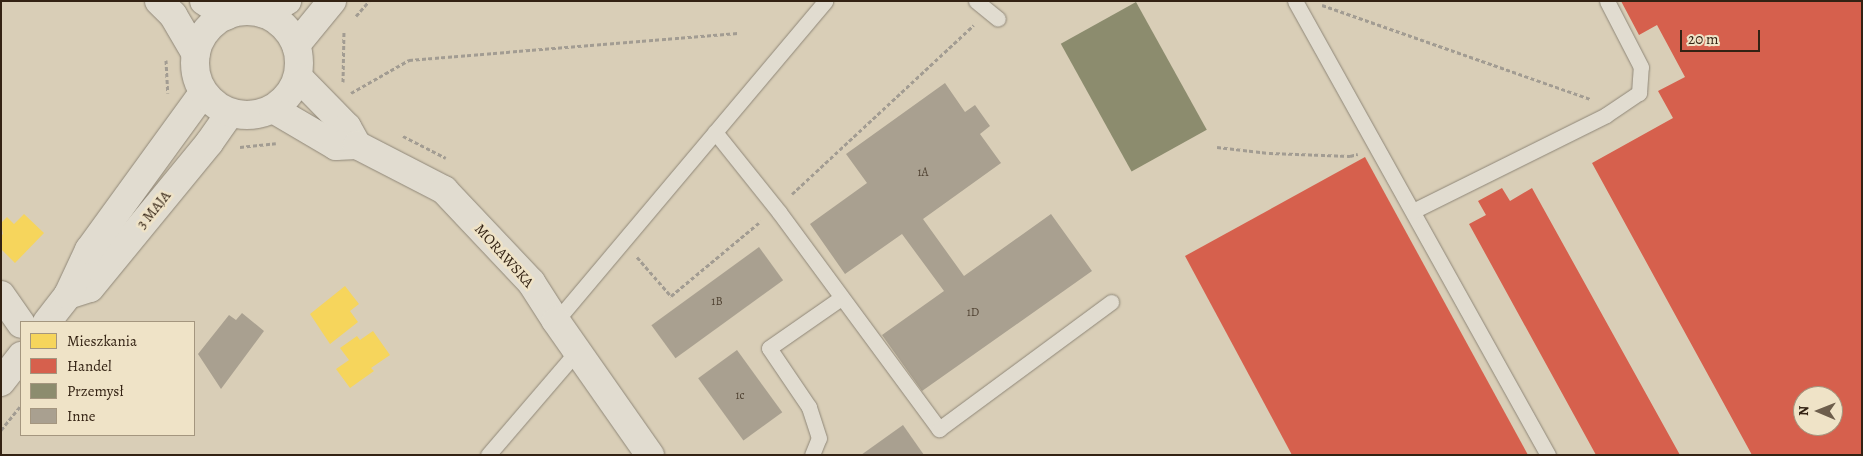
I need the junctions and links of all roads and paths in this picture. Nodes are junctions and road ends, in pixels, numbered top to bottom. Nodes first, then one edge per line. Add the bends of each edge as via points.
1 (159, 1) edge
2 (204, 1) edge
3 (332, 1) edge
4 (825, 1) edge
5 (976, 1) edge
6 (1295, 1) edge
7 (1607, 1) edge
8 (1313, 3) dead end
9 (276, 8) edge
10 (994, 15) joint
11 (227, 16) junction
12 (738, 33) dead end
13 (296, 45) junction
14 (196, 54) junction
15 (166, 57) dead end
16 (298, 77) junction
17 (203, 93) junction
18 (346, 96) dead end
19 (273, 109) junction
20 (230, 113) junction
21 (1606, 115) junction
22 (182, 123) junction
23 (715, 132) junction
24 (357, 145) junction
25 (1217, 148) dead end
26 (1379, 151) junction
27 (776, 208) junction
28 (1413, 211) junction
29 (624, 241) junction
30 (1, 295) edge
31 (68, 295) junction
32 (841, 298) junction
33 (1111, 302) dead end
34 (48, 321) edge
35 (556, 321) junction
36 (20, 323) edge
37 (576, 351) junction
38 (20, 357) edge
39 (1, 382) edge
40 (20, 406) edge
41 (1, 430) edge
42 (488, 455) edge
43 (650, 455) edge
44 (812, 455) edge
45 (1548, 455) edge

1 - 14 main road via 173,15
2 - 11 main road
3 - 13 main road
4 - 23 lane
5 - 10 lane
6 - 26 lane
7 - 21 lane via 1641,67 1639,93
8 - 21 path via 1591,99
9 - 11 main road
9 - 13 main road via 278,21 289,31
10 - 27 path
11 - 14 main road via 209,28 200,40
12 - 18 path via 409,60
13 - 16 main road via 300,59
14 - 17 main road via 195,69
15 - 22 path via 169,114
16 - 19 main road via 285,100
16 - 24 main road via 347,127
17 - 20 main road
17 - 22 main road, 3 MAJA
19 - 20 main road via 244,116
19 - 24 main road, MORAWSKA via 336,146
20 - 31 main road, 3 MAJA via 90,288
21 - 28 lane
22 - 31 main road, 3 MAJA via 89,250
23 - 27 lane
23 - 29 lane
24 - 35 main road, MORAWSKA via 444,190 531,282
25 - 26 path via 1350,156
26 - 28 lane
27 - 29 path via 671,296
27 - 32 lane
28 - 45 lane
29 - 35 lane
30 - 36 main road
31 - 34 main road, 3 MAJA
32 - 33 lane via 939,429
32 - 44 lane via 769,348 809,407 819,438
35 - 37 main road, MORAWSKA
37 - 42 lane
37 - 43 main road, MORAWSKA
38 - 39 main road
40 - 41 path

